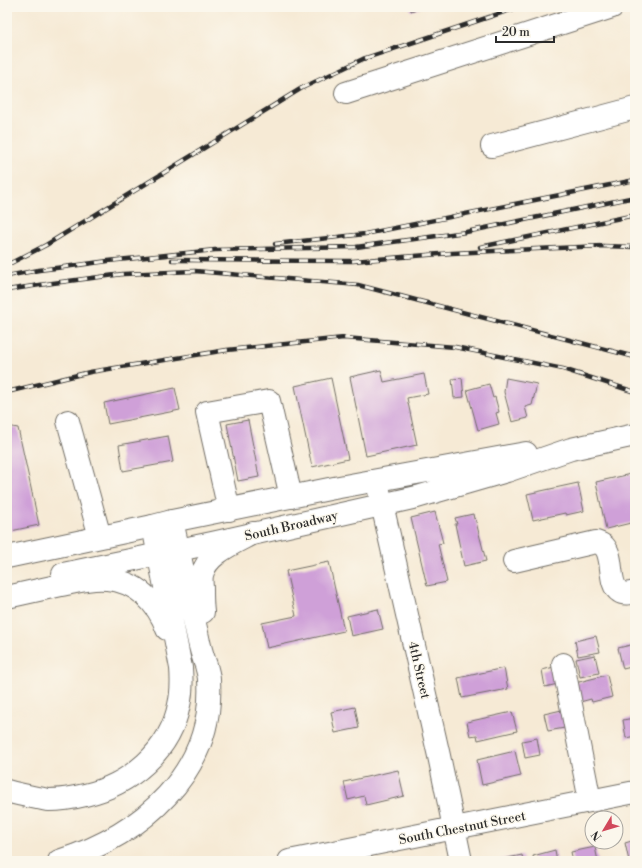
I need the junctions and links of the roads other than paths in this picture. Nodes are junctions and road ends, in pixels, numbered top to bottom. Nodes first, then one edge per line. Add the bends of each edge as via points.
1 (612, 7) edge
2 (346, 93) dead end
3 (635, 108) edge
4 (492, 146) dead end
5 (68, 421) dead end
6 (635, 435) edge
7 (571, 449) junction
8 (377, 480) junction
9 (291, 497) junction
10 (382, 505) junction
11 (229, 510) junction
12 (162, 523) junction
13 (253, 533) junction
14 (100, 537) junction
15 (168, 552) junction
16 (7, 557) edge
17 (514, 560) dead end
18 (7, 587) edge
19 (635, 592) edge
20 (7, 597) edge
21 (563, 664) dead end
22 (181, 668) junction
23 (210, 678) junction
24 (7, 790) edge
25 (635, 792) edge
26 (590, 801) junction
27 (454, 828) junction
28 (59, 861) edge
29 (289, 861) edge
30 (461, 861) edge

1 - 2 street
3 - 4 street
5 - 14 street
6 - 7 street, South Broadway
7 - 8 street, South Broadway via 518,454
7 - 10 street, South Broadway via 508,471
8 - 9 street, South Broadway
8 - 10 street, 4th Street
9 - 11 street, South Broadway
9 - 11 street via 269,401 207,412
10 - 13 street, South Broadway
10 - 27 street, 4th Street
11 - 12 street, South Broadway
12 - 14 street, South Broadway
12 - 15 street
13 - 15 street, South Broadway
13 - 23 street via 213,557 202,574 202,603 212,655
14 - 16 street, South Broadway
15 - 18 street, South Broadway
15 - 22 street
15 - 23 street
17 - 19 street via 596,542 604,545 609,553 613,583 619,592
20 - 22 street via 90,580 107,579 126,583 150,599 155,606 166,625
21 - 26 street
22 - 24 street via 180,704 174,722 154,755 128,777 115,785 92,793 63,799 48,800
23 - 28 street via 208,713 203,736 186,770 164,799 131,827 88,851
25 - 26 street, South Chestnut Street
26 - 27 street, South Chestnut Street
27 - 29 street, South Chestnut Street
27 - 30 street, 4th Street

